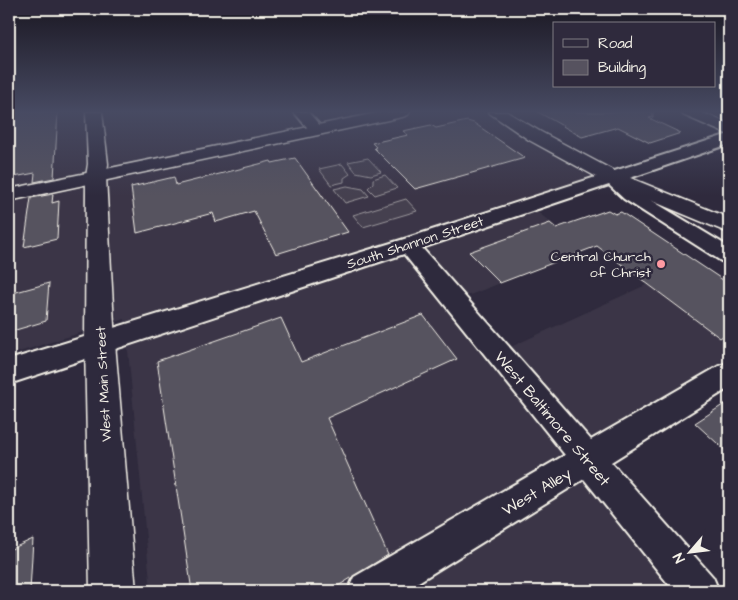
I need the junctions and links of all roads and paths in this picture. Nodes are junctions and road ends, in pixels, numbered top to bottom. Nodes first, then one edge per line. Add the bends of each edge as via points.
1 (96, 140) edge
2 (269, 140) edge
3 (543, 140) edge
4 (726, 140) edge
5 (96, 176) junction
6 (611, 176) junction
7 (9, 195) edge
8 (729, 226) edge
9 (408, 245) junction
10 (729, 256) edge
11 (100, 343) junction
12 (9, 372) edge
13 (729, 374) edge
14 (587, 460) junction
15 (113, 591) edge
16 (368, 591) edge
17 (699, 591) edge

1 - 5 main road, West Main Street
2 - 5 main road
3 - 6 main road
4 - 6 street, South Shannon Street
5 - 7 main road
5 - 11 main road, West Main Street
6 - 8 main road
6 - 9 street, South Shannon Street
6 - 10 street via 630,195
9 - 11 street, South Shannon Street
9 - 14 street, West Baltimore Street
11 - 12 street, South Shannon Street
11 - 15 main road, West Main Street
13 - 14 street, West Alley
14 - 16 street, West Alley
14 - 17 street, West Baltimore Street

